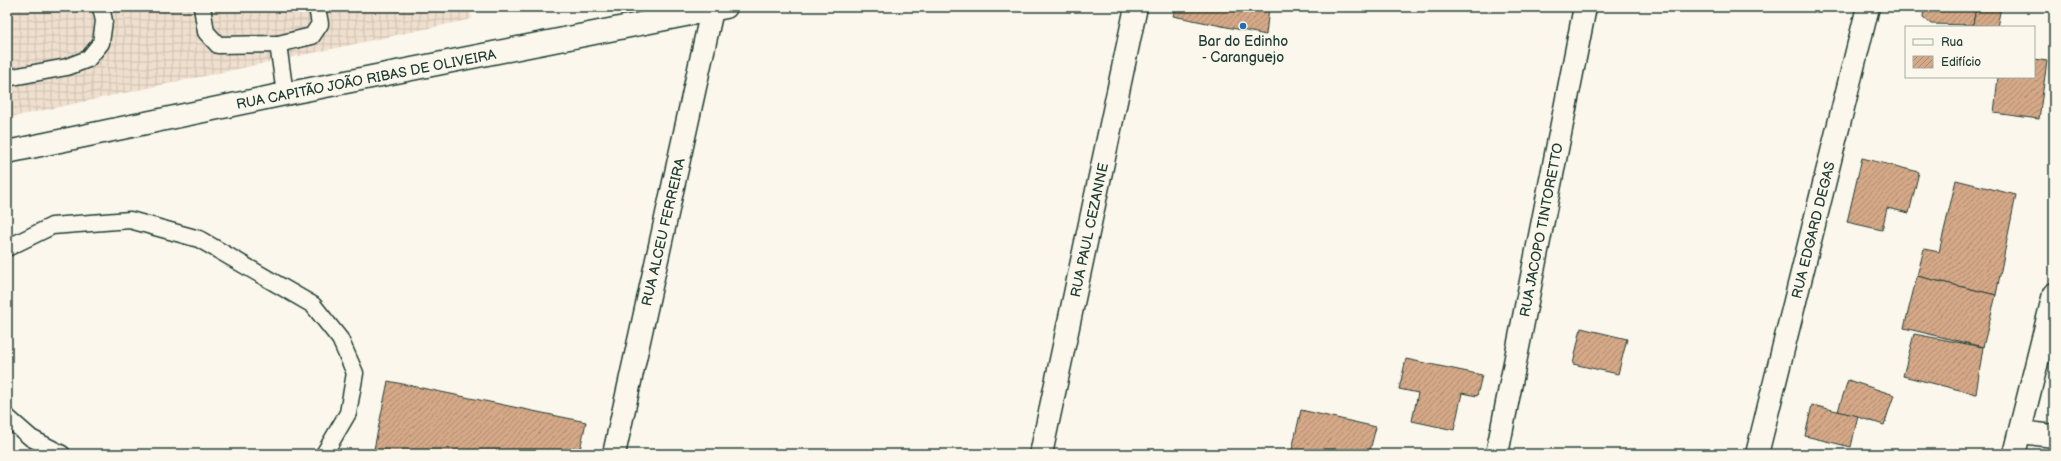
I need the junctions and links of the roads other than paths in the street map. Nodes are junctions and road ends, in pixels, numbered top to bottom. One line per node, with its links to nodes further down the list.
1 (102, 7): 9 (lane)
2 (202, 7): 8 (lane)
3 (317, 7): 8 (lane)
4 (1136, 7): 20 (street, RUA PAUL CEZANNE)
5 (1585, 7): 21 (street, RUA JACOPO TINTORETTO)
6 (1868, 7): 22 (street, RUA EDGARD DEGAS)
7 (719, 8): 10 (street, RUA CAPITÃO JOÃO RIBAS DE OLIVEIRA); 19 (street, RUA ALCEU FERREIRA)
8 (278, 44): 10 (lane)
9 (7, 78)
10 (285, 94): 11 (street, RUA CAPITÃO JOÃO RIBAS DE OLIVEIRA)
11 (7, 152)
12 (7, 248): 18 (lane)
13 (2054, 294): 15 (street)
14 (7, 417): 17 (lane)
15 (2020, 432): 16 (street); 23 (street)
16 (2054, 436)
17 (62, 454)
18 (324, 454)
19 (614, 454)
20 (1042, 454)
21 (1497, 454)
22 (1757, 454)
23 (2014, 454)

